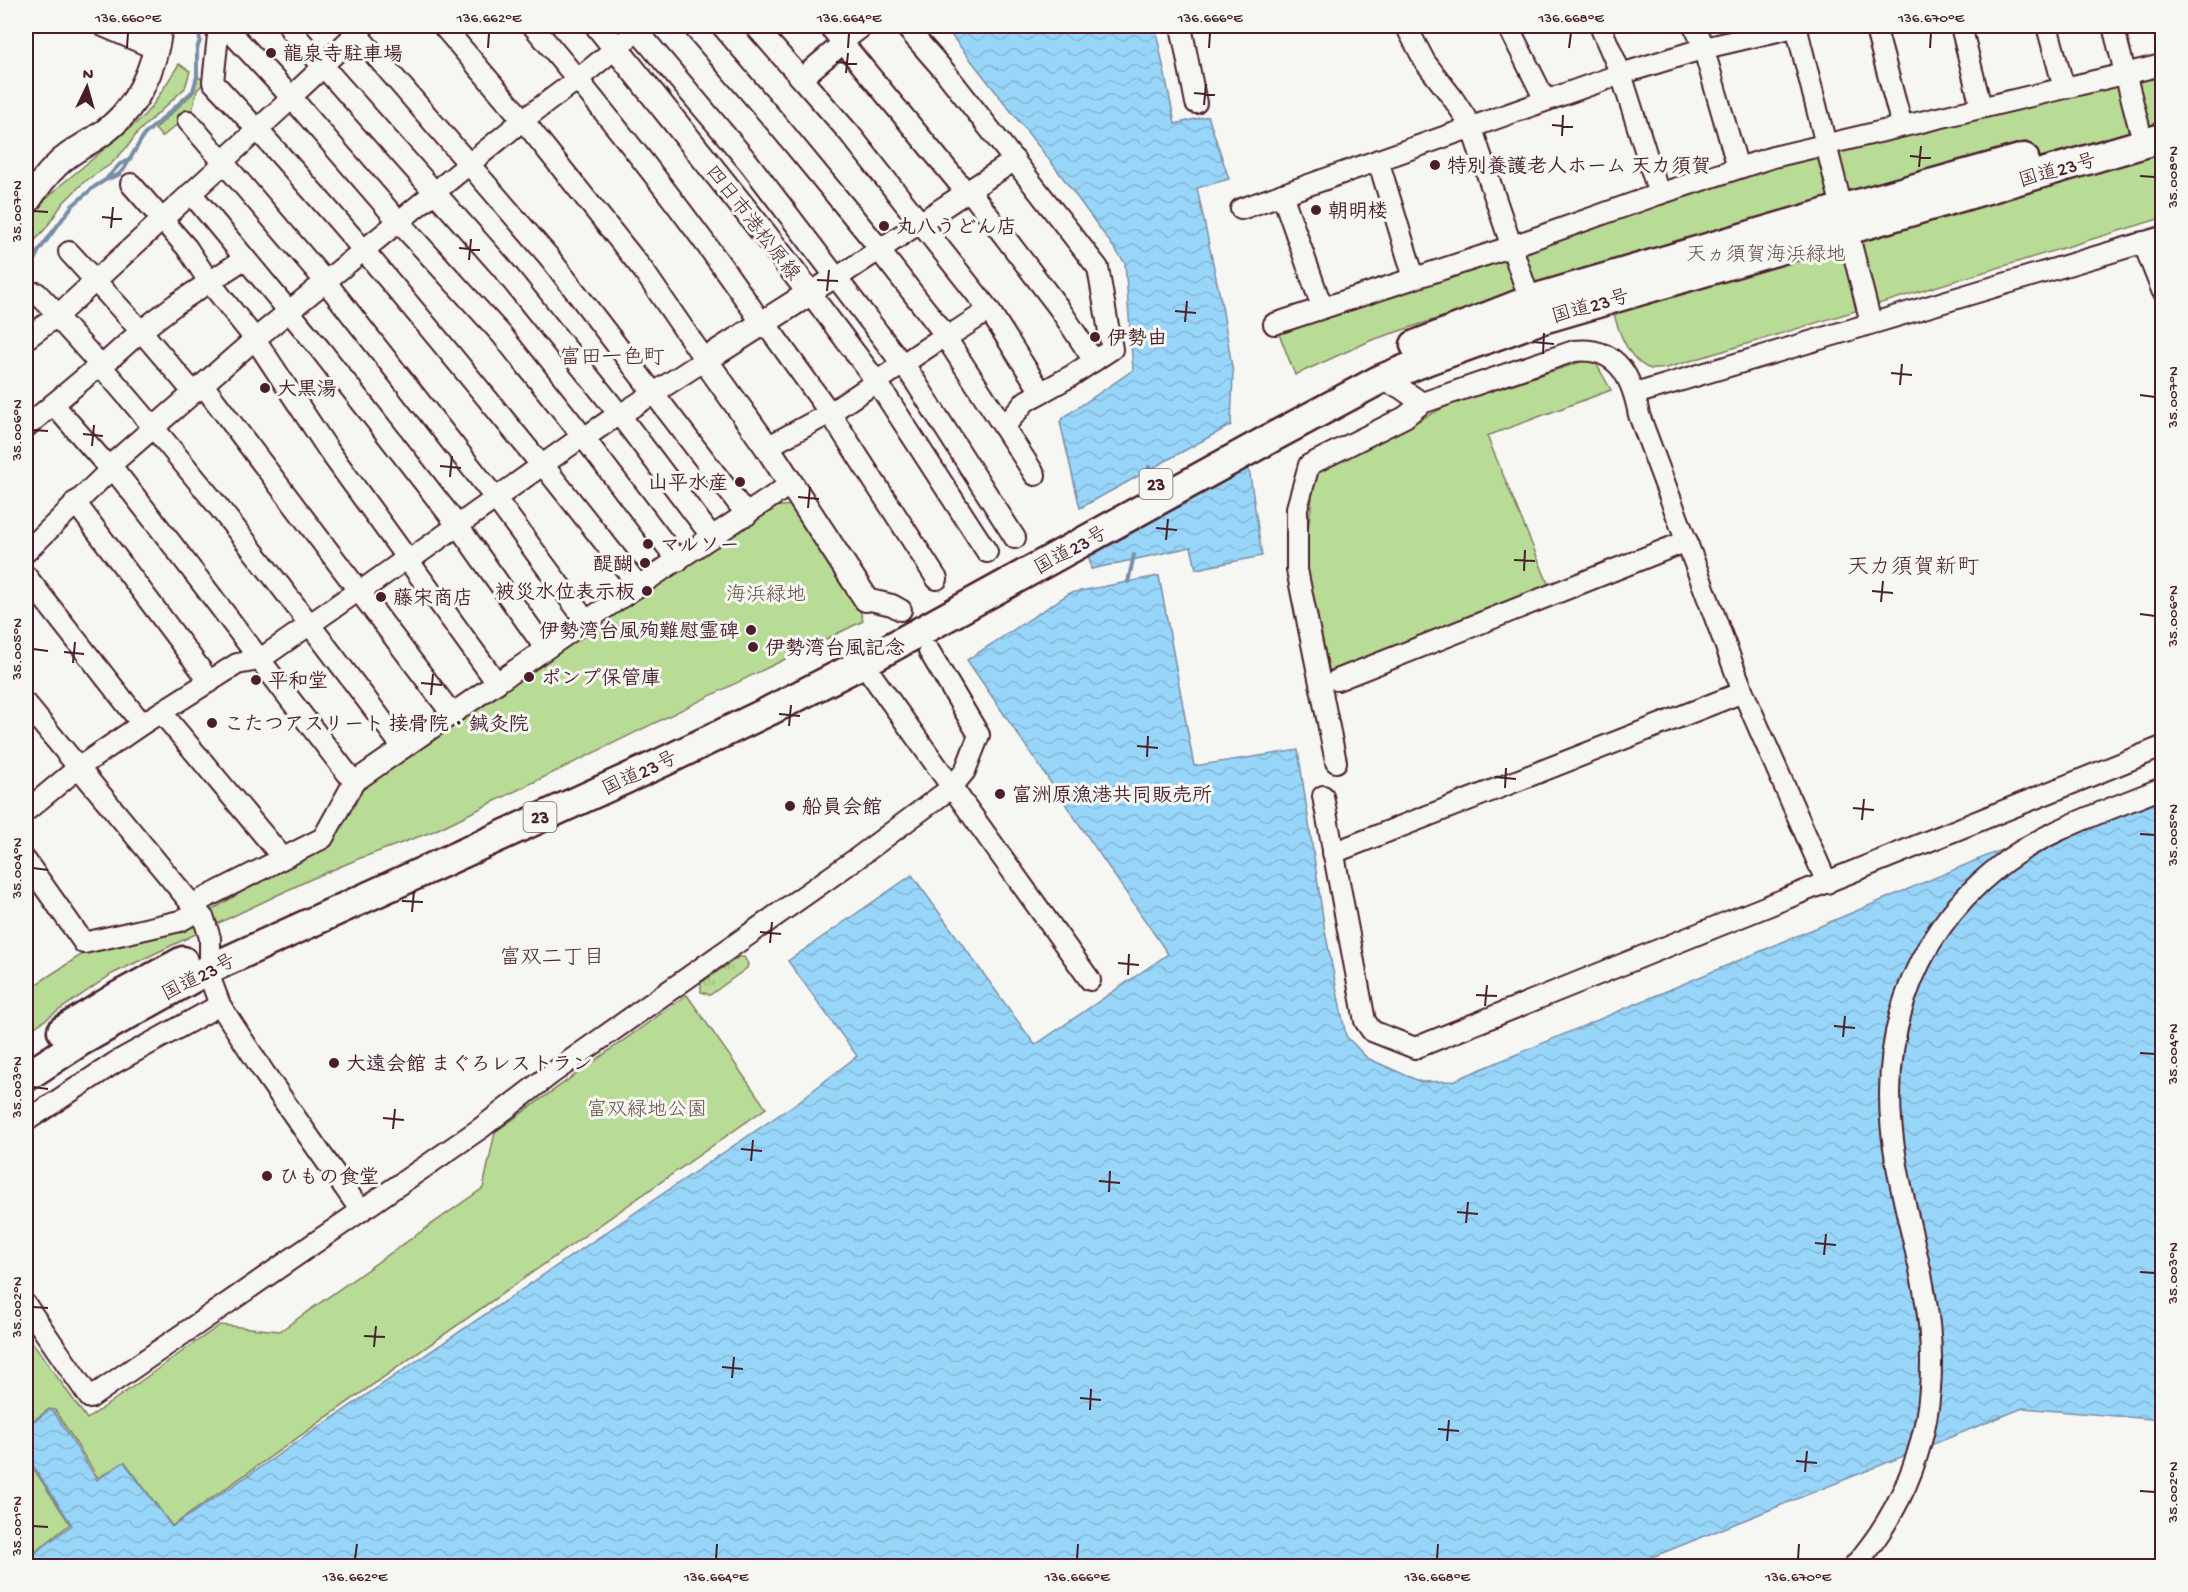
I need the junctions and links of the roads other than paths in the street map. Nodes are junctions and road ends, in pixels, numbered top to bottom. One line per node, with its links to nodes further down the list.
1 (103, 26): 29 (street)
2 (160, 26): 29 (main road)
3 (219, 26): 46 (street)
4 (225, 26): 37 (street)
5 (443, 26): 41 (street)
6 (533, 26): 35 (street)
7 (598, 26): 27 (main road, 四日市港松原線)
8 (693, 26): 69 (street)
9 (755, 26): 34 (street)
10 (828, 26): 26 (street)
11 (863, 26): 26 (street)
12 (905, 26): 48 (street)
13 (1181, 26): 39 (street)
14 (1406, 26): 43 (street)
15 (1508, 26): 38 (street)
16 (1600, 26): 32 (street)
17 (1694, 26): 28 (street)
18 (1795, 26): 28 (street); 47 (street)
19 (1875, 26): 44 (street)
20 (1961, 26): 40 (street)
21 (2047, 26): 36 (street)
22 (2114, 26): 33 (street)
23 (357, 28): 31 (street); 51 (street)
24 (640, 28): 27 (street); 72 (street)
25 (290, 29): 31 (street)
26 (843, 43): 34 (street); 54 (street)
27 (616, 47): 35 (street); 79 (main road, 四日市港松原線)
28 (1705, 48): 32 (street); 52 (street)
29 (156, 50): 59 (main road)
30 (2163, 64): 33 (street)
31 (324, 66): 37 (street); 55 (street)
32 (1621, 74): 38 (street); 58 (street)
33 (2125, 74): 36 (street); 45 (street)
34 (802, 78): 64 (street)
35 (578, 79): 41 (street); 86 (street)
36 (2064, 87): 40 (street)
37 (292, 98): 46 (street); 63 (street)
38 (1545, 100): 43 (street)
39 (1196, 103)
40 (1981, 107): 44 (street)
41 (523, 120): 51 (street); 92 (street)
42 (188, 121): 50 (street)
43 (1471, 126): 49 (street); 67 (street)
44 (1902, 126): 47 (street)
45 (2155, 128): 62 (highway, 国道23号 / 23)
46 (258, 130): 50 (street); 68 (street)
47 (1827, 144): 52 (street); 62 (street)
48 (1015, 160): 54 (street); 93 (street)
49 (1378, 160): 57 (street); 73 (street)
50 (224, 162): 56 (street); 75 (street)
51 (470, 163): 55 (street); 99 (street)
52 (1738, 168): 58 (street)
53 (130, 184): 61 (street)
54 (968, 191): 64 (street); 93 (street)
55 (434, 192): 63 (street); 105 (street)
56 (191, 193): 61 (street); 71 (street)
57 (1282, 194): 60 (street); 80 (street)
58 (1659, 194): 67 (street)
59 (26, 204)
60 (1241, 210)
61 (162, 219): 74 (street); 76 (street)
62 (1846, 219): 83 (highway, 国道23号 / 23); 85 (street)
63 (398, 221): 68 (street); 110 (street)
64 (921, 223): 69 (street); 82 (street)
65 (2163, 237): 66 (street)
66 (2143, 242): 77 (street); 85 (street)
67 (1510, 247): 73 (street); 83 (street)
68 (363, 250): 75 (street); 112 (street)
69 (879, 250): 72 (street); 89 (street)
70 (69, 252): 74 (street)
71 (244, 259): 76 (street); 81 (street)
72 (838, 277): 79 (street); 94 (street)
73 (1414, 278): 80 (street)
74 (95, 280): 84 (street); 88 (street)
75 (325, 281): 81 (street); 116 (street)
76 (211, 283): 88 (street); 91 (street)
77 (2163, 290)
78 (37, 293): 84 (street)
79 (810, 293): 86 (main road, 四日市港松原線); 97 (street)
80 (1325, 307): 87 (street)
81 (289, 310): 91 (street); 119 (street)
82 (989, 310): 89 (street); 100 (street)
83 (1533, 311): 96 (highway, 国道23号 / 23); 109 (highway, 国道23号 / 23)
84 (57, 316): 90 (street); 95 (street)
85 (1871, 323): 101 (street)
86 (764, 324): 92 (main road, 四日市港松原線); 104 (street)
87 (1274, 324)
88 (141, 331): 95 (street); 98 (street)
89 (946, 336): 94 (street); 106 (street)
90 (26, 339)
91 (255, 339): 98 (street); 126 (street)
92 (705, 360): 99 (street); 111 (main road)
93 (1094, 361): 100 (street)
94 (904, 364): 97 (street); 121 (street)
95 (101, 365): 103 (street); 108 (street)
96 (1379, 380): 102 (street); 109 (highway, 国道23号 / 23)
97 (877, 382): 104 (street); 125 (street)
98 (199, 389): 108 (street); 131 (street)
99 (654, 392): 105 (street); 118 (street)
100 (1041, 392): 106 (street)
101 (1635, 394): 102 (street); 122 (street)
102 (1422, 403): 150 (street)
103 (53, 404): 107 (street); 113 (street)
104 (830, 413): 111 (street); 129 (street)
105 (619, 414): 110 (street); 120 (street)
106 (1004, 426): 114 (street)
107 (26, 427)
108 (154, 427): 113 (street); 135 (street)
109 (1267, 431): 123 (highway, 国道23号 / 23)
110 (584, 437): 112 (street); 127 (street)
111 (767, 447): 115 (main road)
112 (542, 466): 116 (street); 130 (street)
113 (110, 467): 117 (street); 138 (street)
114 (1035, 475)
115 (791, 484): 118 (street); 132 (main road)
116 (496, 499): 119 (street); 134 (street)
117 (75, 502): 124 (street); 141 (street)
118 (747, 515): 120 (street)
119 (458, 526): 126 (street); 136 (street)
120 (712, 537): 127 (street)
121 (1015, 538)
122 (1687, 541): 140 (street); 143 (street)
123 (1052, 550): 139 (highway, 国道23号 / 23); 162 (highway, 国道23号 / 23)
124 (26, 552)
125 (987, 552)
126 (407, 560): 131 (street); 142 (street)
127 (678, 561): 130 (street)
128 (26, 576): 147 (street)
129 (937, 579)
130 (639, 586): 134 (street)
131 (360, 591): 135 (street); 146 (street)
132 (866, 599): 133 (street)
133 (901, 610)
134 (586, 621): 136 (street)
135 (310, 625): 138 (street); 149 (street)
136 (545, 648): 142 (street)
137 (929, 651): 153 (street)
138 (259, 660): 141 (street); 152 (street)
139 (863, 663): 153 (street); 162 (highway, 国道23号 / 23)
140 (1337, 681)
141 (210, 682): 145 (street)
142 (497, 683): 146 (street)
143 (1743, 692): 157 (street); 160 (street)
144 (26, 704): 151 (street)
145 (162, 713): 147 (street); 158 (street)
146 (452, 714): 149 (street)
147 (142, 724): 151 (street)
148 (2163, 747): 160 (street)
149 (403, 748): 152 (street)
150 (1336, 762)
151 (78, 768): 156 (street); 161 (street)
152 (354, 782): 158 (street)
153 (951, 788): 163 (street); 168 (street)
154 (2163, 788): 170 (street)
155 (1323, 796): 157 (street)
156 (26, 811)
157 (1333, 853): 160 (street)
158 (282, 857): 161 (street)
159 (26, 861): 161 (street)
160 (1827, 883)
161 (195, 908): 162 (street)
162 (210, 958): 164 (street); 165 (highway, 国道23号 / 23); 166 (highway, 国道23号 / 23)
163 (1090, 980)
164 (220, 1005): 167 (street); 168 (street)
165 (26, 1056)
166 (26, 1077)
167 (26, 1121)
168 (361, 1211): 169 (street)
169 (26, 1305)
170 (1854, 1566)

